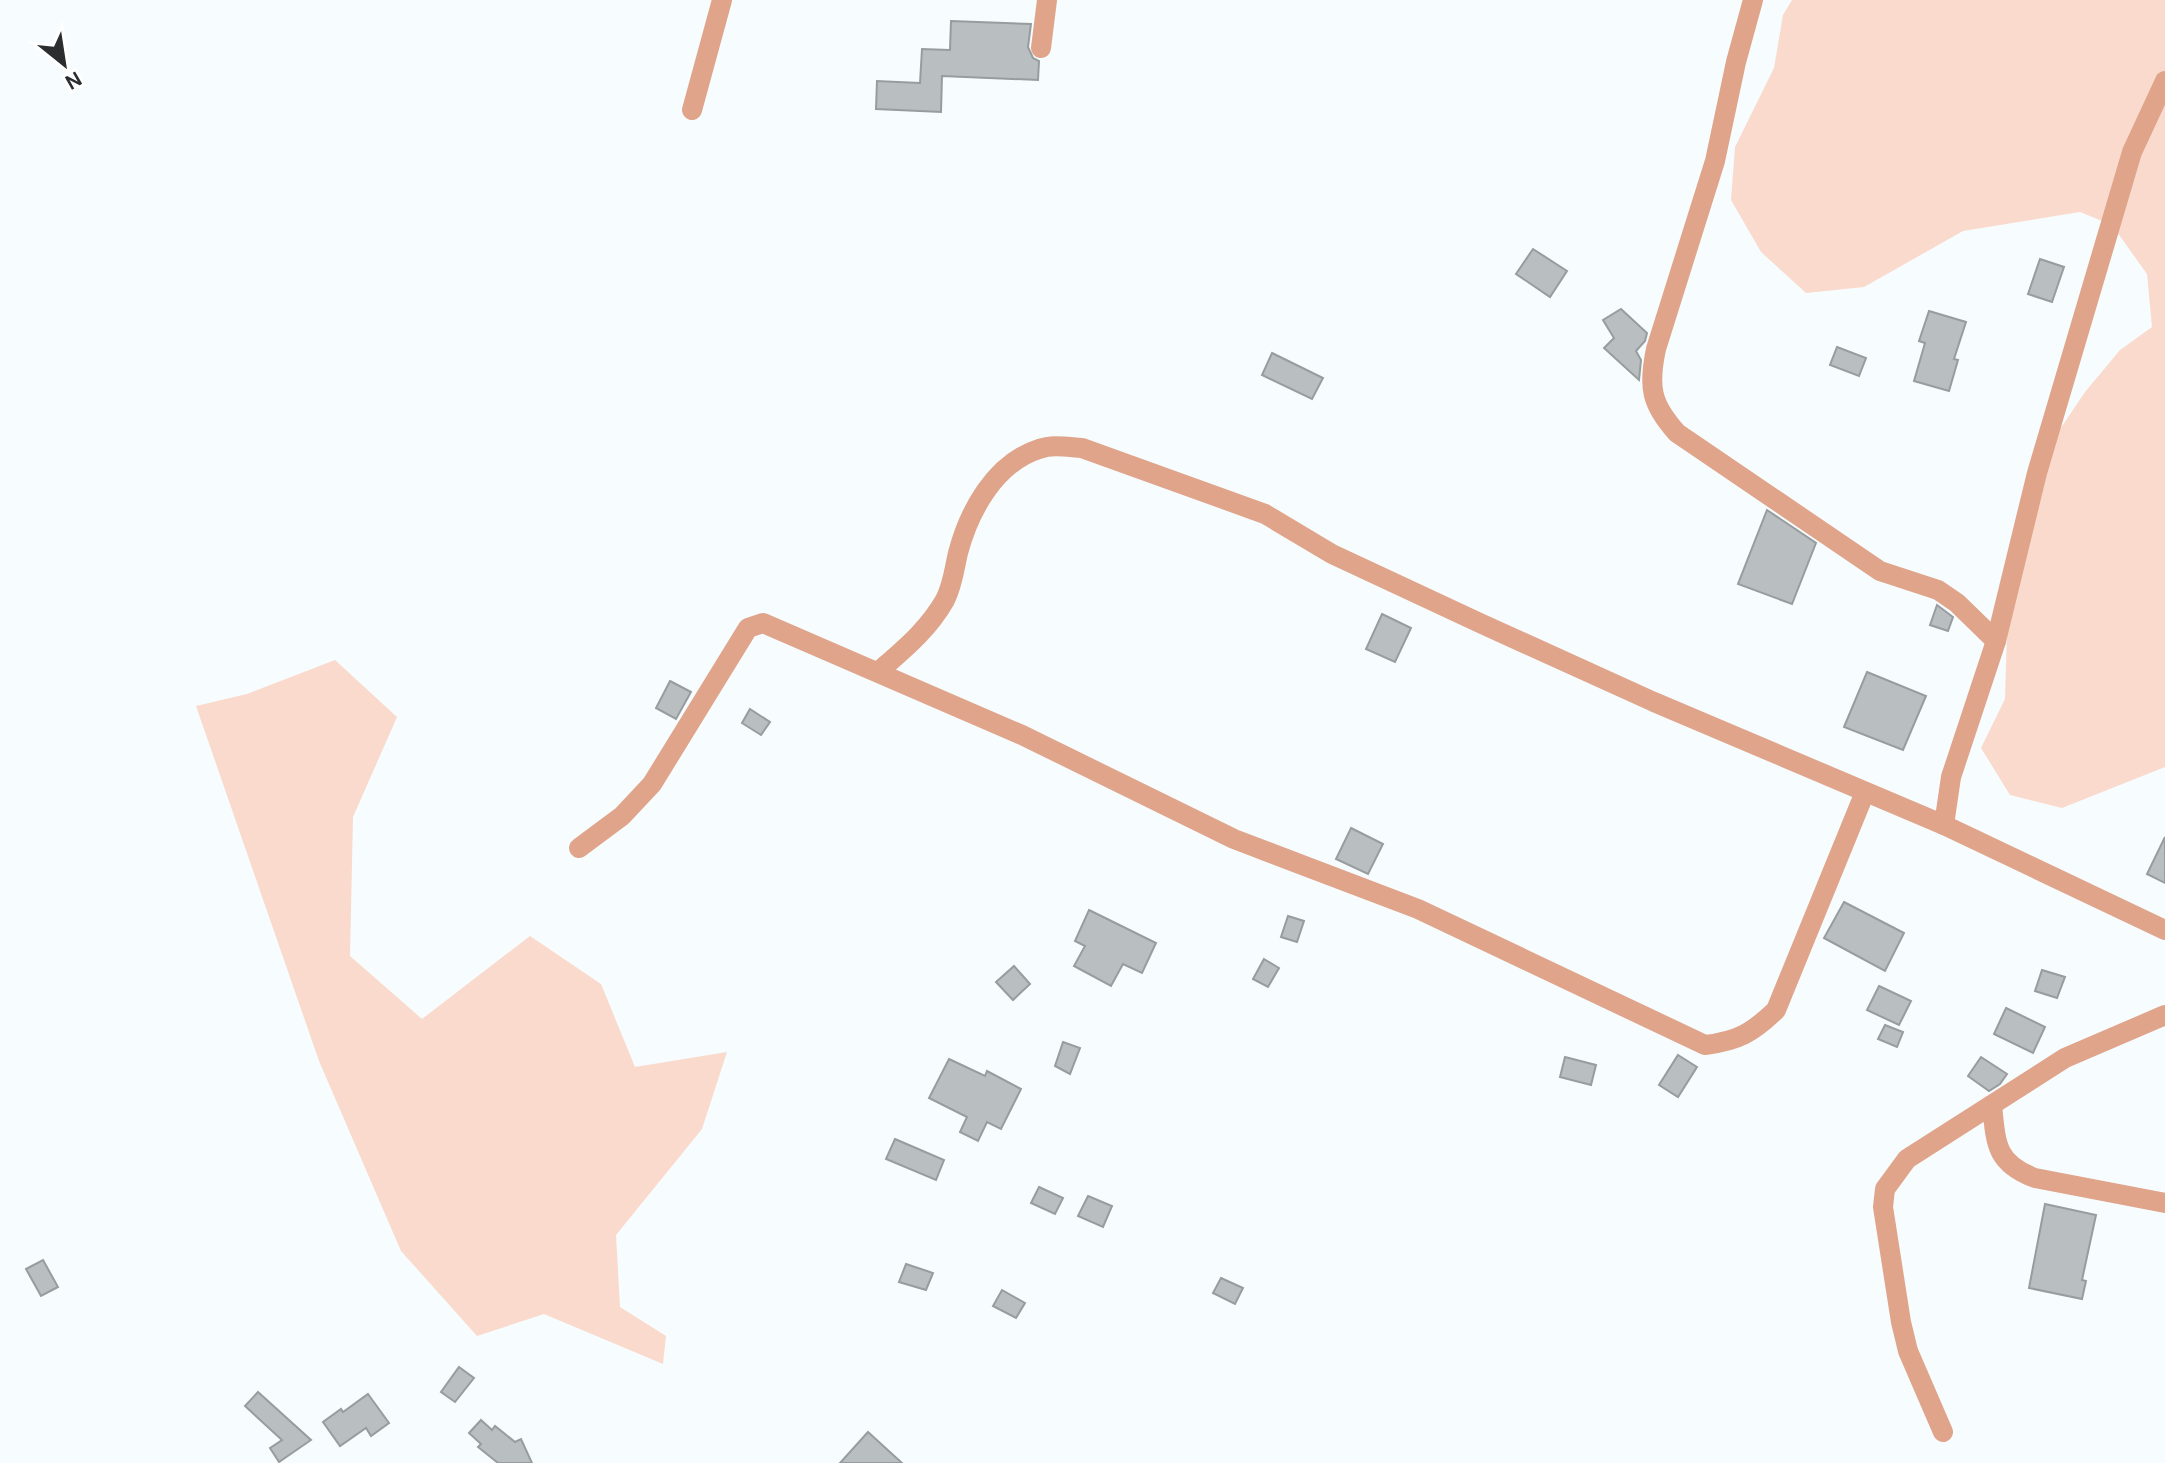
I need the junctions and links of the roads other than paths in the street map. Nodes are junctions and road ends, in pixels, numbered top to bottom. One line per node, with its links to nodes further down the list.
1 (722, 0): 6 (street)
2 (1047, 0): 4 (street)
3 (1753, 0): 7 (street)
4 (1041, 48)
5 (2165, 81): 7 (street)
6 (692, 110)
7 (1996, 641): 10 (street)
8 (878, 672): 9 (street); 9 (street); 11 (street)
9 (1865, 792): 10 (street)
10 (1944, 825): 12 (street)
11 (579, 848)
12 (2165, 930)
13 (2165, 1015): 14 (street)
14 (1992, 1105): 15 (street); 16 (street)
15 (2165, 1203)
16 (1943, 1432)

